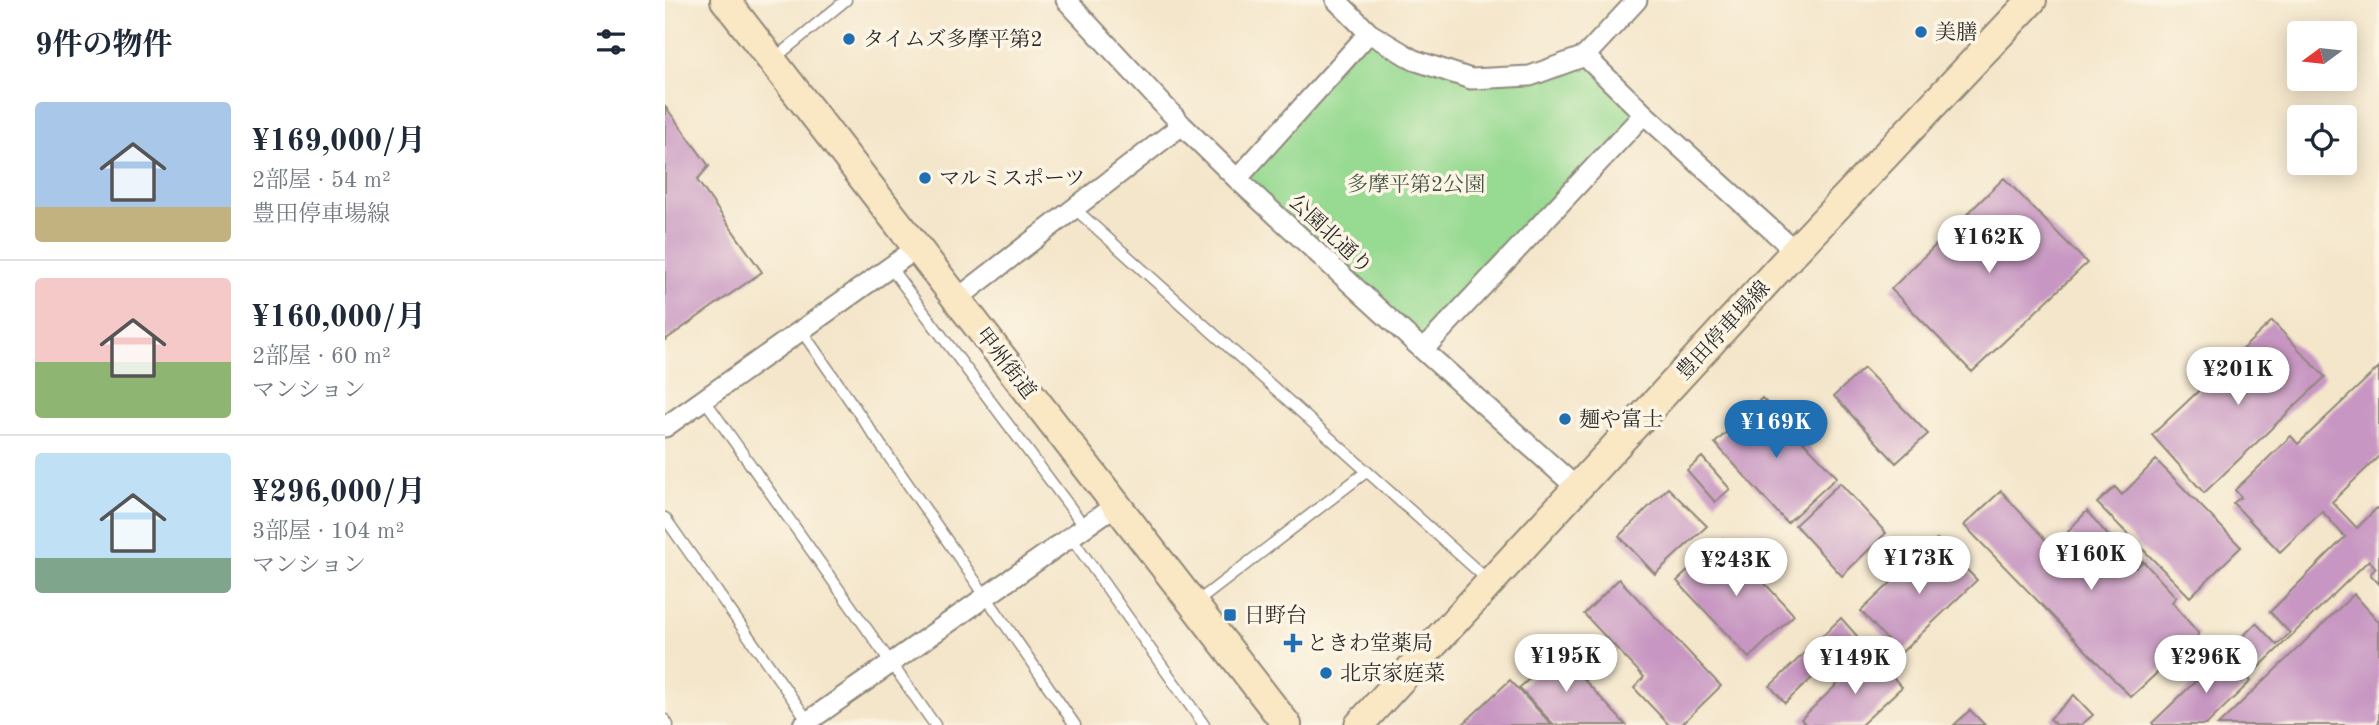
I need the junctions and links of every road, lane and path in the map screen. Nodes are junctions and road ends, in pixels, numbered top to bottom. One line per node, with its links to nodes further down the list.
1 (725, 0): 9 (main road, 甲州街道)
2 (846, 0): 9 (lane)
3 (1066, 0): 11 (street, 公園北通り)
4 (1336, 0): 7 (street)
5 (1637, 0): 8 (street)
6 (2032, 0): 15 (main road, 豊田停車場線)
7 (1369, 33): 8 (street); 12 (street)
8 (1584, 56): 10 (street)
9 (772, 61): 14 (main road, 甲州街道)
10 (1644, 114): 15 (street); 19 (street)
11 (1181, 125): 12 (street, 公園北通り); 13 (street)
12 (1237, 178): 19 (street, 公園北通り)
13 (1074, 208): 17 (street); 22 (lane)
14 (917, 248): 16 (street); 17 (main road, 甲州街道)
15 (1795, 251): 23 (main road, 豊田停車場線)
16 (890, 267): 18 (street); 26 (lane)
17 (957, 299): 24 (main road, 甲州街道)
18 (801, 330): 20 (street); 28 (lane)
19 (1423, 350): 23 (street, 公園北通り)
20 (704, 399): 21 (street); 30 (lane)
21 (665, 427)
22 (1366, 472): 27 (lane); 29 (lane)
23 (1577, 488): 27 (main road, 豊田停車場線)
24 (1116, 505): 26 (street); 29 (main road, 甲州街道)
25 (665, 518): 32 (lane)
26 (1078, 532): 28 (street); 36 (lane)
27 (1490, 582): 38 (main road, 豊田停車場線)
28 (985, 597): 30 (street); 35 (lane)
29 (1193, 605): 37 (main road, 甲州街道)
30 (891, 663): 32 (street); 34 (lane)
31 (665, 720): 33 (lane)
32 (807, 724)
33 (668, 725)
34 (935, 725)
35 (1075, 725)
36 (1203, 725)
37 (1287, 725)
38 (1359, 725)

